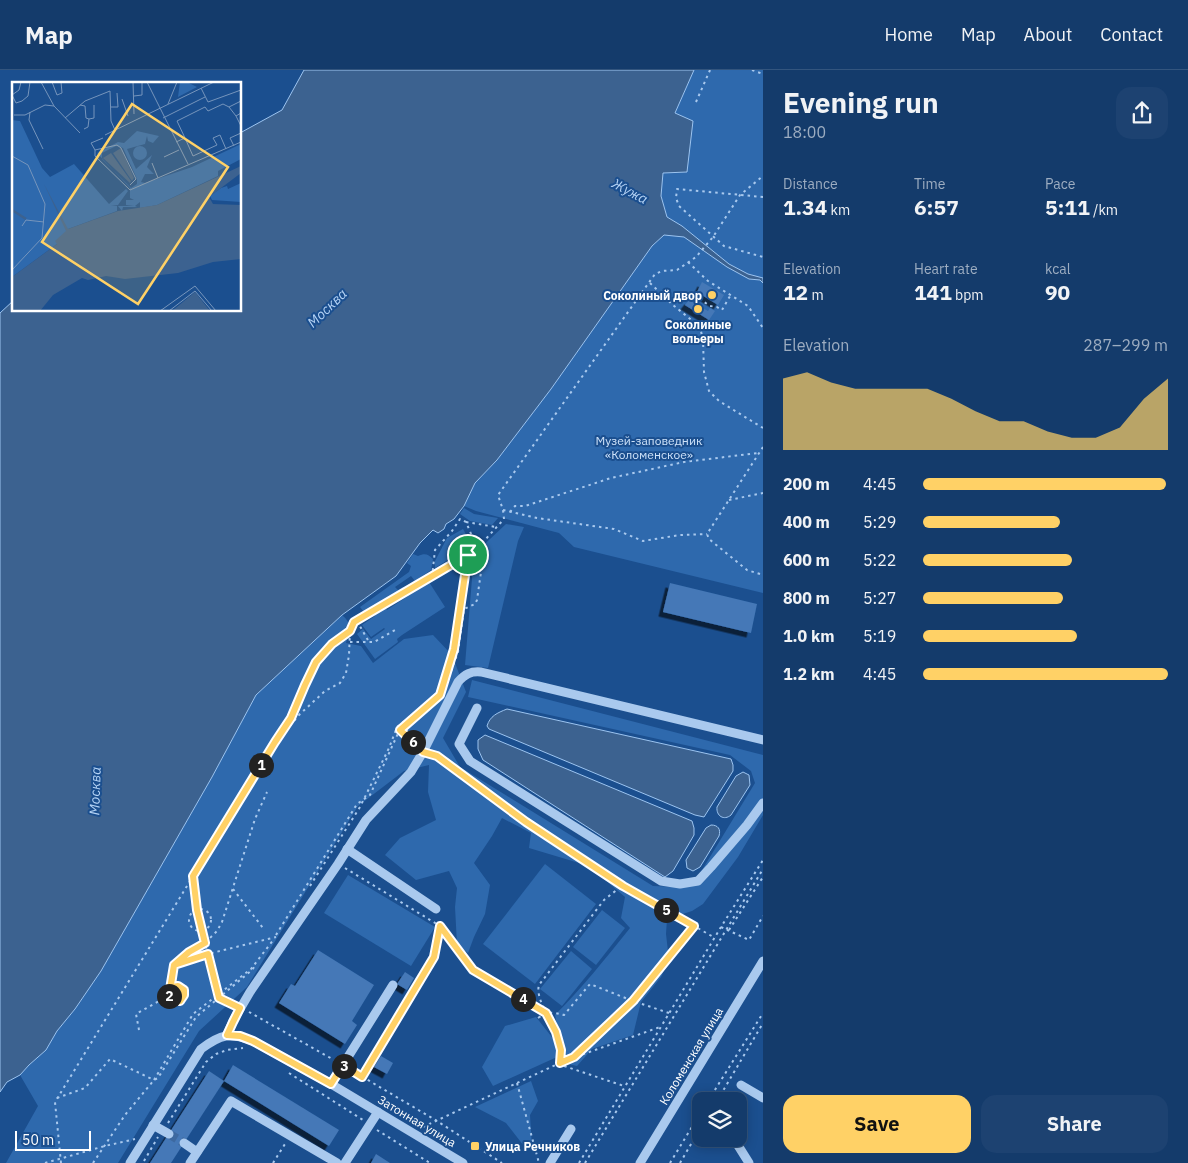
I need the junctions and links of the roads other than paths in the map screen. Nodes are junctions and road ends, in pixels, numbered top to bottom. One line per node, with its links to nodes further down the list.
1 (477, 708): 3 (street)
2 (763, 740): 4 (street)
3 (763, 803)
4 (347, 849): 5 (street); 8 (street)
5 (436, 909)
6 (763, 961): 25 (street, Коломенская улица)
7 (392, 986): 9 (street)
8 (227, 1035): 9 (street, Затонная улица); 13 (street)
9 (331, 1084): 12 (street, Затонная улица)
10 (742, 1085): 11 (street)
11 (763, 1098)
12 (378, 1112): 22 (street); 23 (street, Затонная улица)
13 (153, 1125): 15 (street); 19 (street)
14 (571, 1129): 24 (street)
15 (166, 1132)
16 (184, 1143): 18 (street)
17 (739, 1147): 26 (street)
18 (197, 1152): 20 (street); 21 (street)
19 (130, 1163)
20 (190, 1163)
21 (337, 1163)
22 (345, 1163)
23 (463, 1163)
24 (550, 1163)
25 (640, 1163)
26 (749, 1163)

